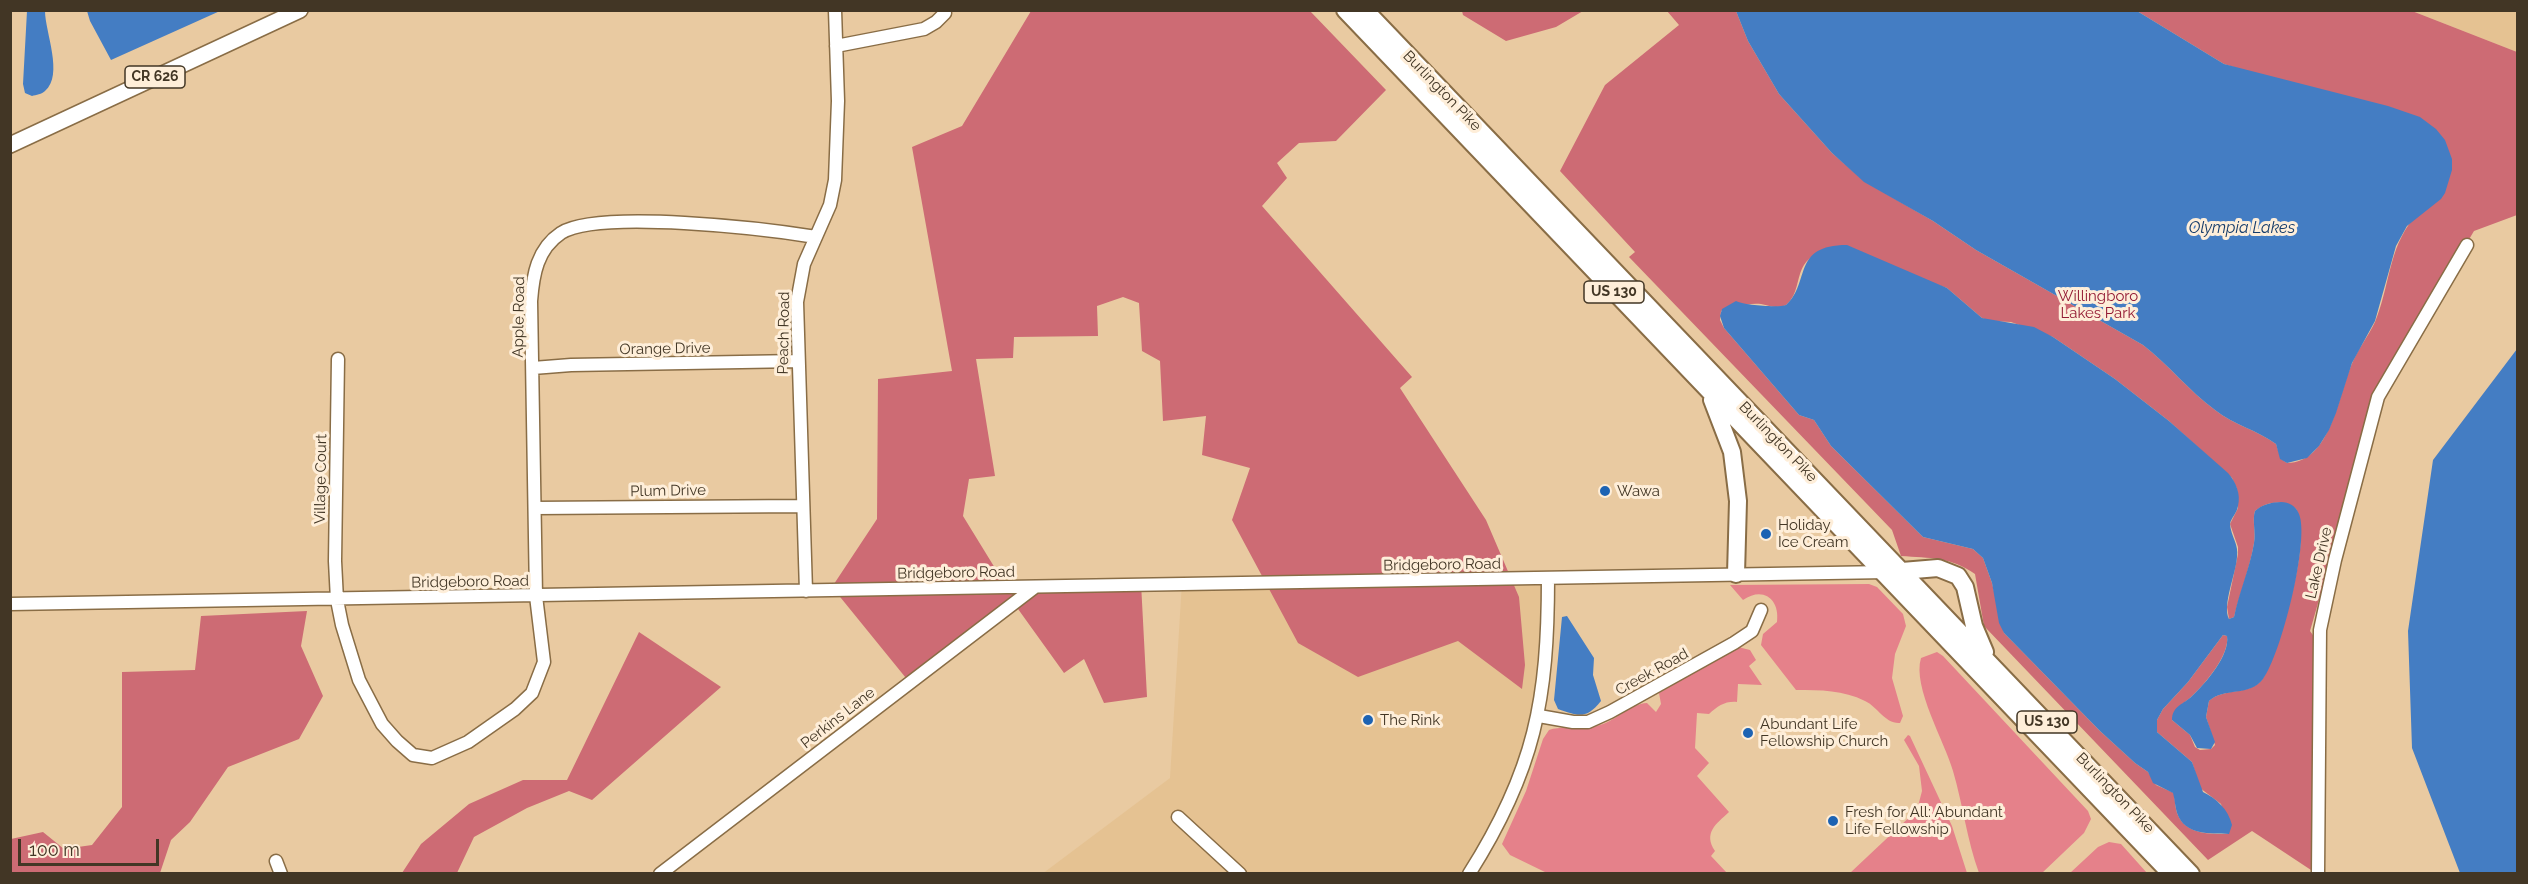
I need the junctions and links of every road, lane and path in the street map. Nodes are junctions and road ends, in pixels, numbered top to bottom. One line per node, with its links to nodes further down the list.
1 (300, 10): 7 (main road, CR 626)
2 (836, 10): 6 (street, Peach Road)
3 (1345, 10): 13 (highway, Burlington Pike / US 130)
4 (1365, 10): 16 (highway, Burlington Pike / US 130)
5 (945, 13): 6 (street)
6 (836, 46): 8 (street, Peach Road)
7 (10, 145)
8 (816, 237): 11 (street, Peach Road); 12 (street, Apple Road)
9 (2467, 245): 36 (street, Lake Drive)
10 (338, 359): 23 (street, Village Court)
11 (798, 361): 12 (street, Orange Drive); 14 (street, Peach Road)
12 (533, 368): 15 (street, Apple Road)
13 (1708, 390): 17 (highway, Burlington Pike / US 130); 18 (highway)
14 (802, 506): 15 (street, Plum Drive); 21 (street, Peach Road)
15 (535, 508): 22 (street, Apple Road)
16 (1902, 571): 17 (street, Bridgeboro Road); 26 (highway, Burlington Pike / US 130); 26 (highway)
17 (1884, 572): 18 (street, Bridgeboro Road); 34 (highway, Burlington Pike / US 130)
18 (1736, 574): 19 (street, Bridgeboro Road)
19 (1548, 578): 20 (street, Bridgeboro Road); 27 (street)
20 (1035, 587): 21 (street, Bridgeboro Road); 31 (street, Perkins Lane)
21 (806, 591): 22 (street, Bridgeboro Road)
22 (536, 596): 23 (street, Bridgeboro Road); 23 (street, Village Court)
23 (337, 600): 24 (street, Bridgeboro Road)
24 (10, 604)
25 (1761, 610): 27 (street, Creek Road)
26 (1990, 664): 35 (highway, Burlington Pike / US 130)
27 (1539, 716): 33 (street)
28 (1178, 817): 32 (street)
29 (276, 861): 30 (street)
30 (281, 873)
31 (660, 873)
32 (1240, 873)
33 (1469, 873)
34 (2171, 873)
35 (2191, 873)
36 (2318, 873)

